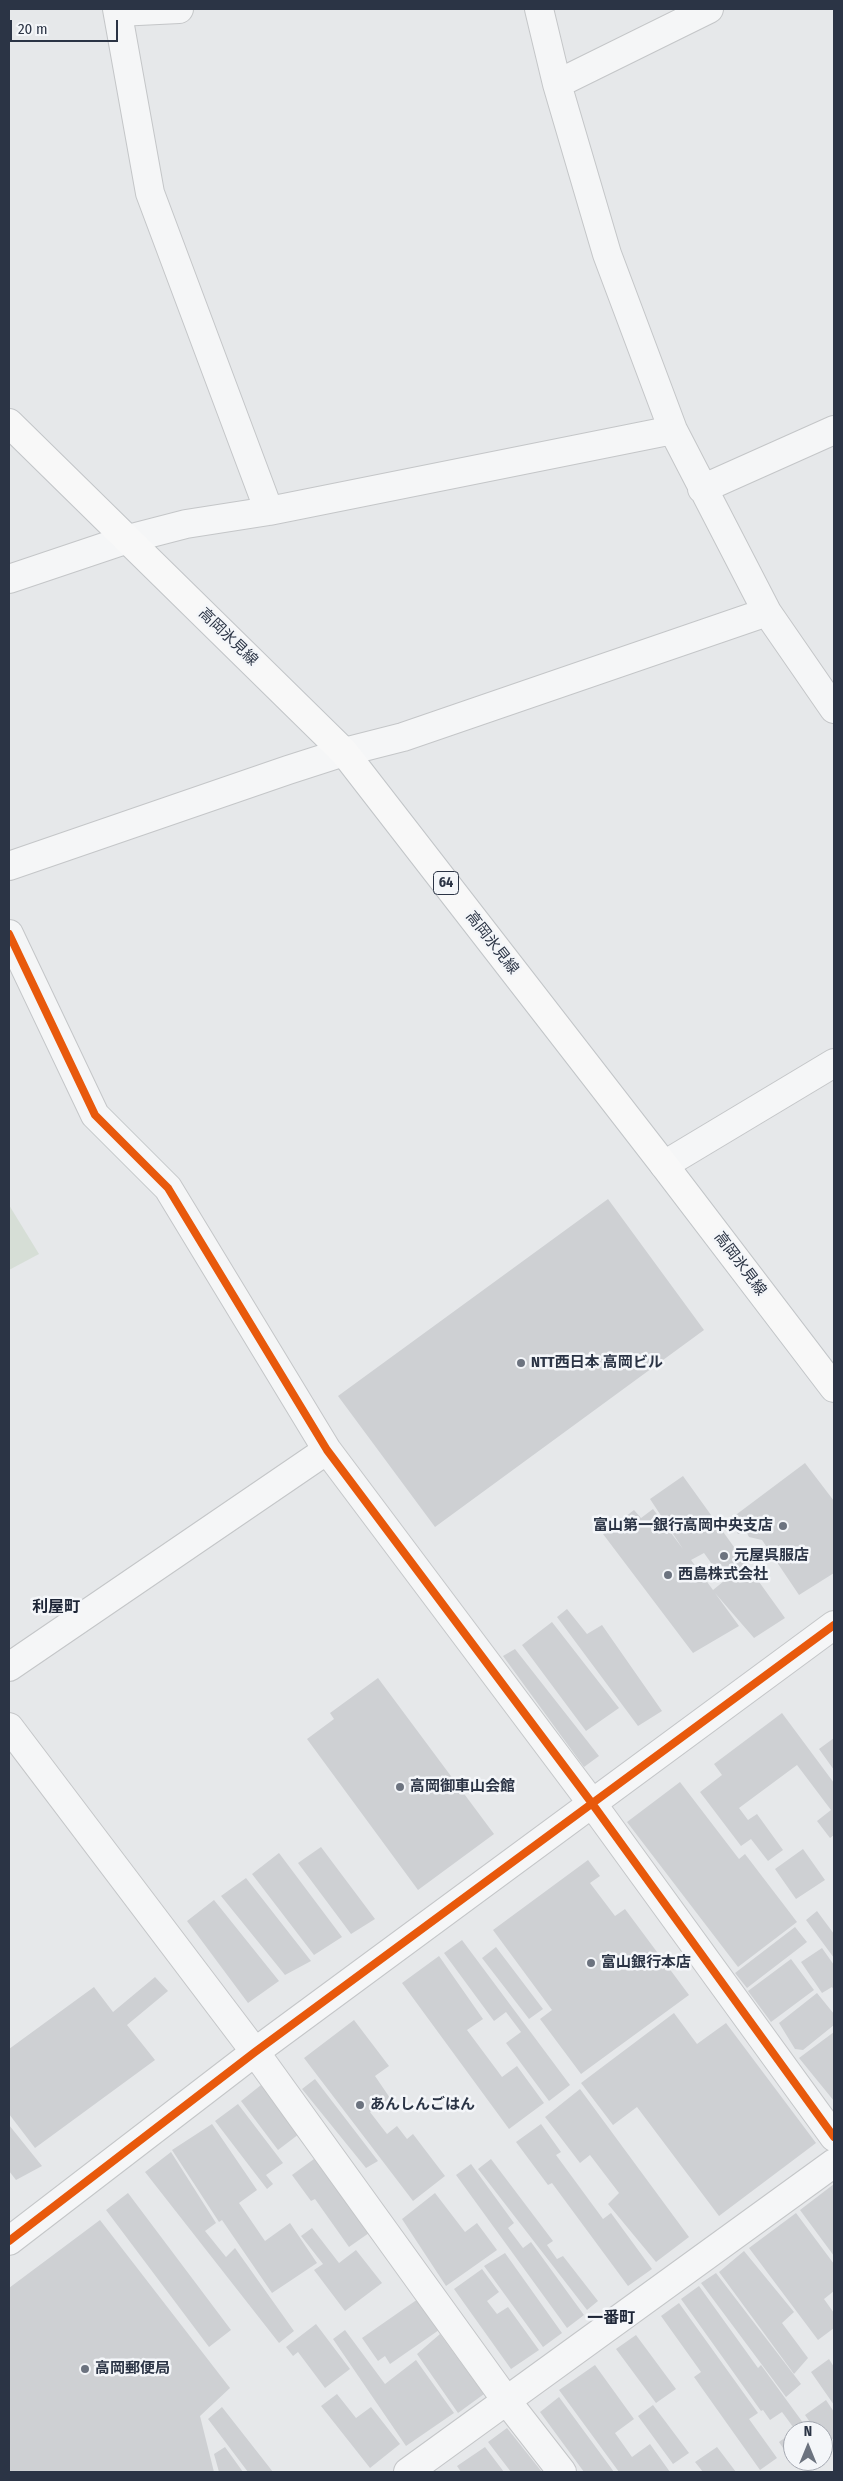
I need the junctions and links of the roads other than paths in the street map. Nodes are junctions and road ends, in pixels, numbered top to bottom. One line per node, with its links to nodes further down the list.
1 (179, 9): 4 (street)
2 (540, 9): 5 (street)
3 (709, 9): 5 (street)
4 (117, 11): 10 (street)
5 (557, 84): 7 (street)
6 (9, 423): 11 (main road, 高岡氷見線 / 64)
7 (674, 430): 9 (street); 10 (street)
8 (834, 430): 9 (street)
9 (702, 489): 13 (street)
10 (268, 511): 11 (street)
11 (128, 539): 12 (street); 15 (main road, 高岡氷見線 / 64)
12 (9, 579)
13 (767, 612): 14 (street); 15 (street)
14 (834, 708)
15 (344, 752): 16 (street); 19 (main road, 高岡氷見線 / 64)
16 (9, 866)
17 (9, 934): 21 (street)
18 (834, 1063): 19 (street)
19 (664, 1165): 20 (main road, 高岡氷見線 / 64)
20 (834, 1388)
21 (327, 1450): 23 (street); 25 (street)
22 (834, 1625): 25 (street)
23 (9, 1667)
24 (9, 1727): 26 (street)
25 (591, 1802): 26 (street); 27 (street)
26 (255, 2052): 29 (street); 30 (street)
27 (834, 2137)
28 (834, 2163): 30 (street)
29 (9, 2241)
30 (506, 2400): 31 (street); 32 (street)
31 (408, 2472)
32 (562, 2472)

